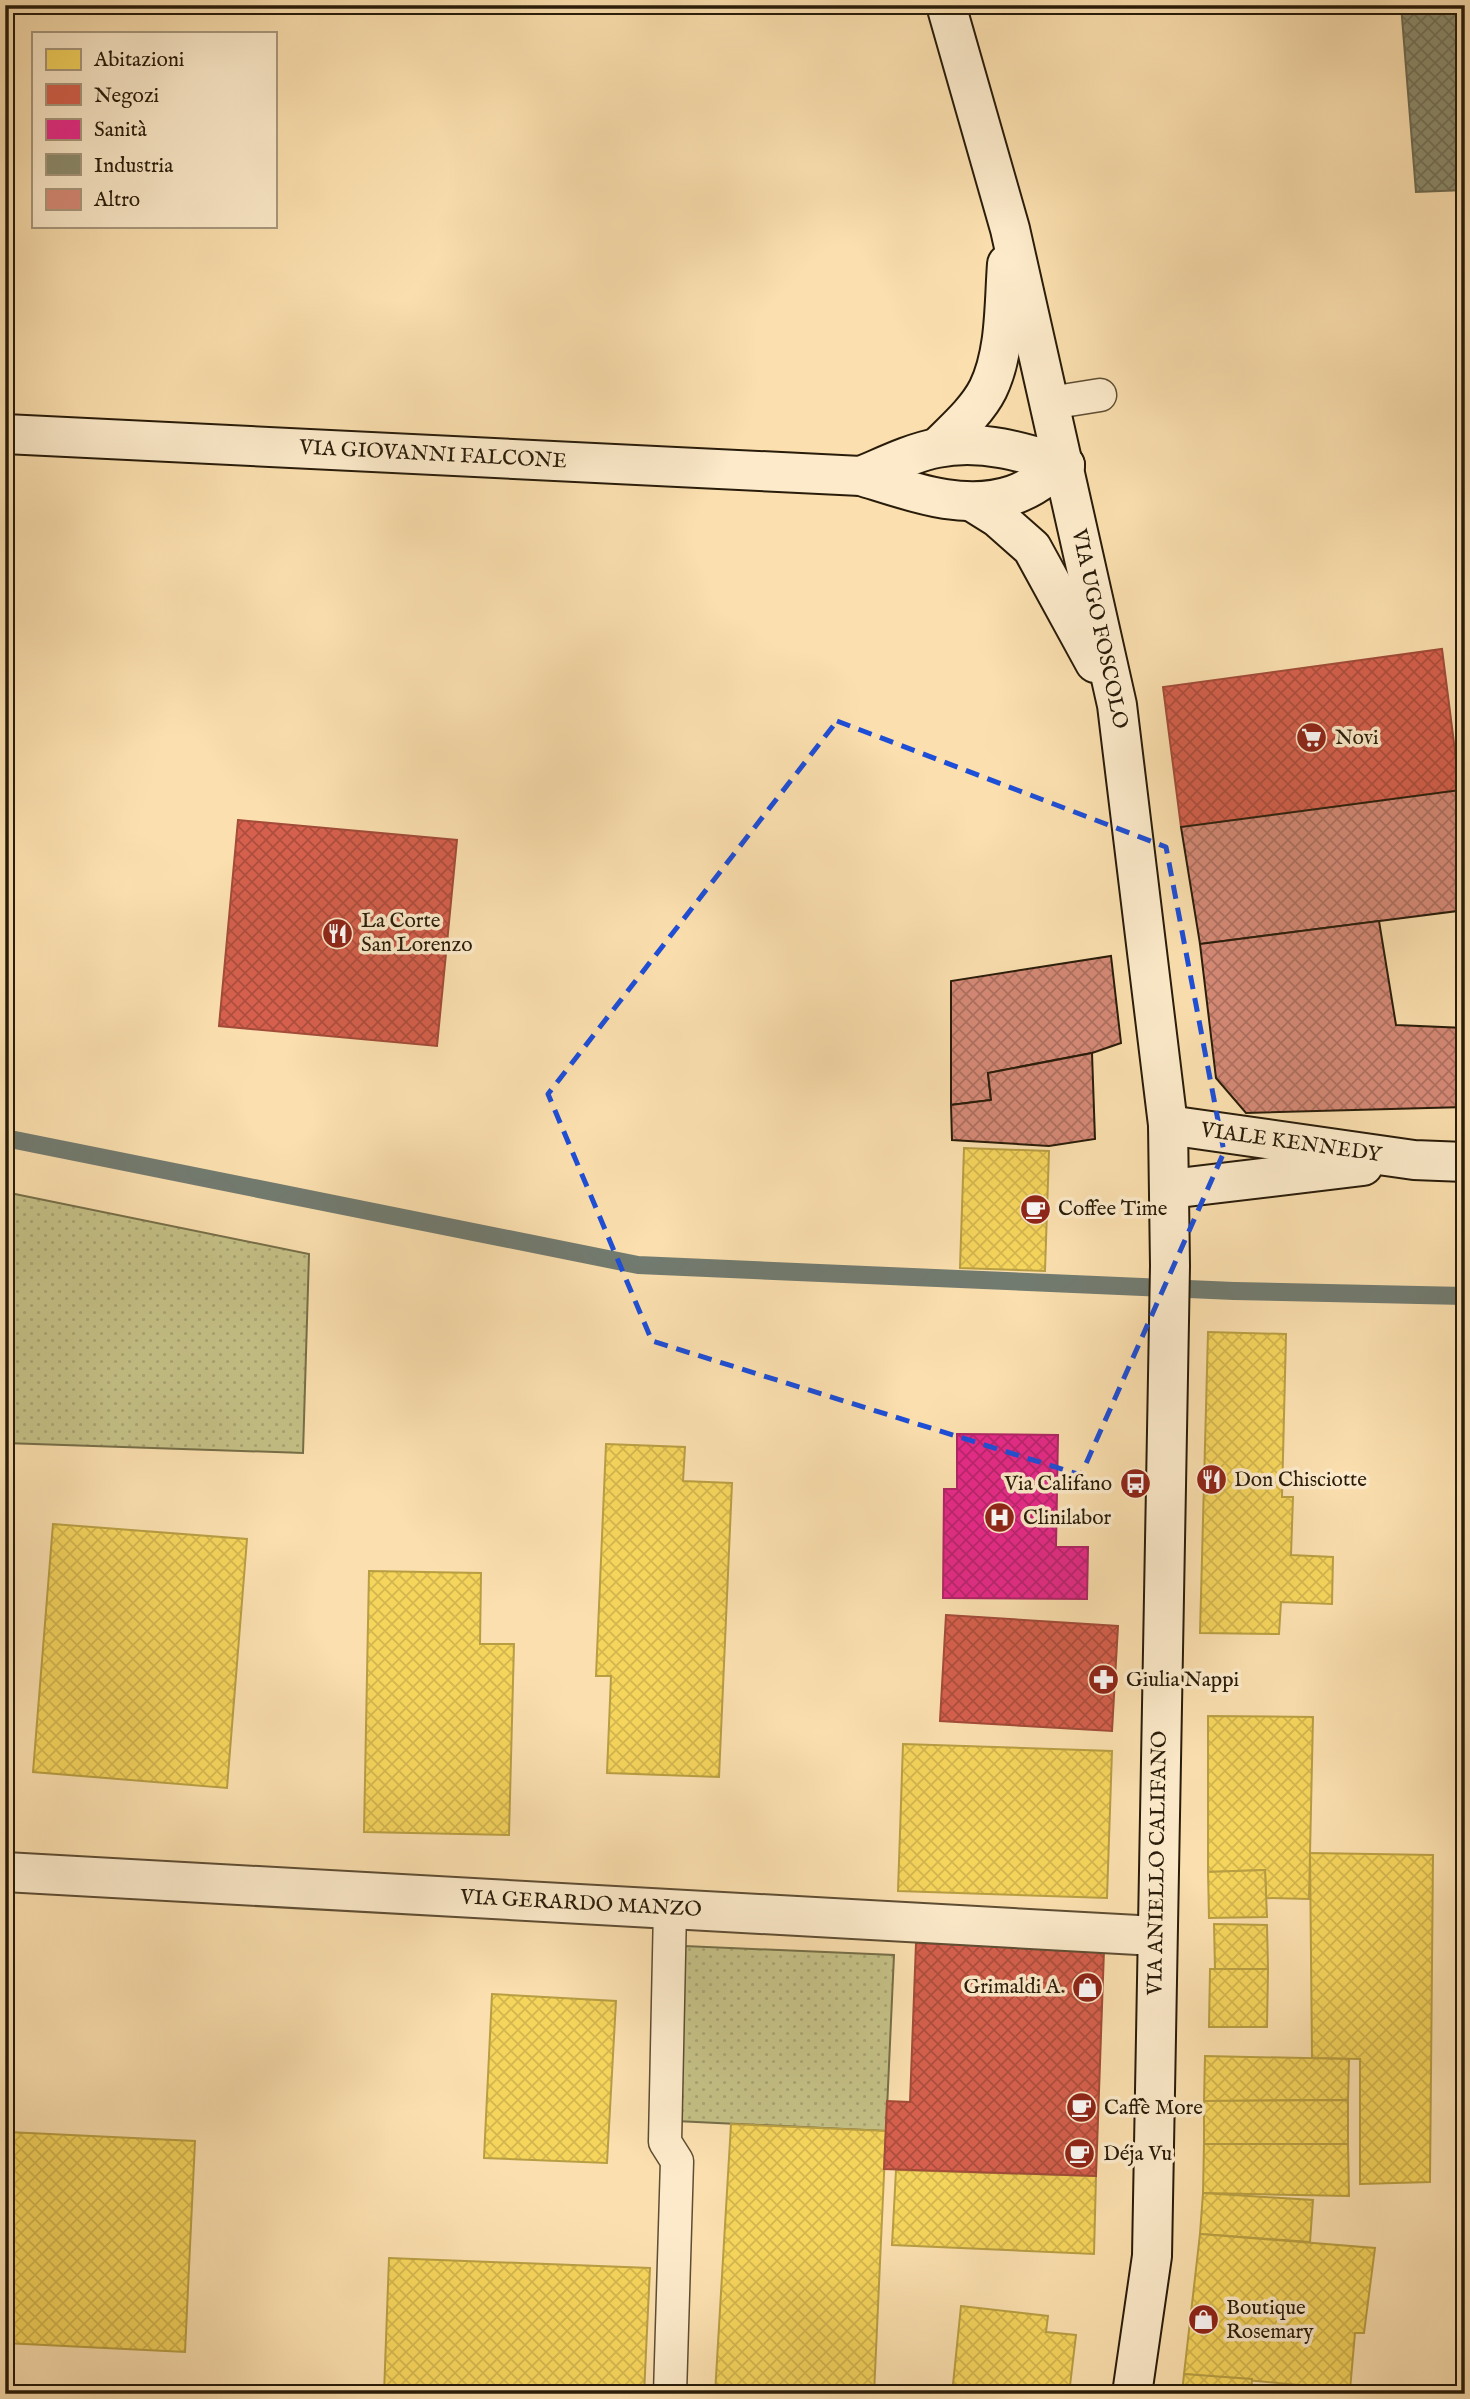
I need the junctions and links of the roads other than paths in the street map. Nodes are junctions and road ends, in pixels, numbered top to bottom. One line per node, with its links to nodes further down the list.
1 (946, 5): 2 (street, VIA UGO FOSCOLO)
2 (1010, 229): 4 (street, VIA UGO FOSCOLO); 6 (street, VIA GIOVANNI FALCONE)
3 (1100, 395): 4 (lane)
4 (1050, 403): 7 (street, VIA UGO FOSCOLO)
5 (5, 434): 8 (street, VIA GIOVANNI FALCONE)
6 (938, 447): 7 (street, VIA GIOVANNI FALCONE); 8 (street, VIA GIOVANNI FALCONE)
7 (1065, 465): 9 (street, VIA GIOVANNI FALCONE); 10 (street, VIA UGO FOSCOLO)
8 (861, 476): 9 (street, VIA GIOVANNI FALCONE)
9 (974, 503): 10 (street, VIA GIOVANNI FALCONE)
10 (1117, 705): 11 (street, VIA UGO FOSCOLO)
11 (1168, 1125): 12 (street, VIALE KENNEDY); 14 (street, VIA UGO FOSCOLO)
12 (1414, 1160): 13 (street, VIALE KENNEDY); 14 (street, VIALE KENNEDY)
13 (1465, 1162)
14 (1170, 1189): 15 (street, VIA UGO FOSCOLO)
15 (1170, 1266): 18 (street, VIA ANIELLO CALIFANO)
16 (5, 1872): 17 (street, VIA GERARDO MANZO)
17 (670, 1909): 18 (street, VIA GERARDO MANZO); 19 (lane)
18 (1156, 1936): 20 (street, VIA ANIELLO CALIFANO)
19 (670, 2394)
20 (1132, 2394)

